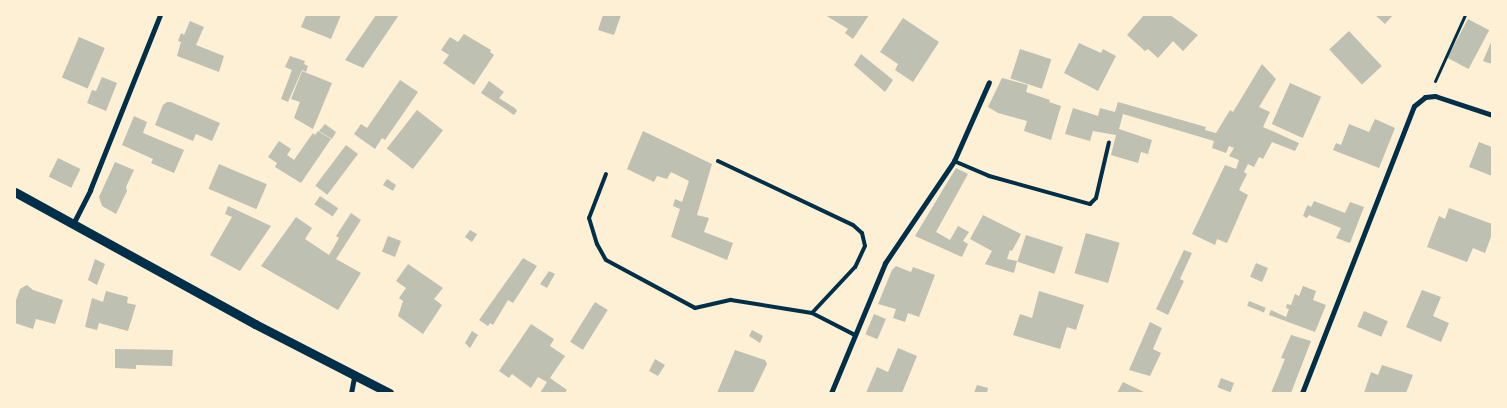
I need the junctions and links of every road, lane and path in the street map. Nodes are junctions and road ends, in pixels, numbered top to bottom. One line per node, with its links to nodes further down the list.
1 (160, 15): 11 (street)
2 (1465, 15): 4 (path)
3 (989, 82): 7 (street)
4 (1431, 96): 5 (street); 18 (street)
5 (1492, 115)
6 (1109, 142): 7 (lane)
7 (954, 160): 13 (street)
8 (718, 161): 12 (lane)
9 (606, 174): 12 (lane)
10 (15, 192): 11 (street)
11 (73, 224): 14 (street)
12 (812, 313): 13 (lane)
13 (855, 334): 17 (street)
14 (354, 377): 15 (street); 16 (street)
15 (351, 393)
16 (389, 393)
17 (831, 393)
18 (1302, 393)

